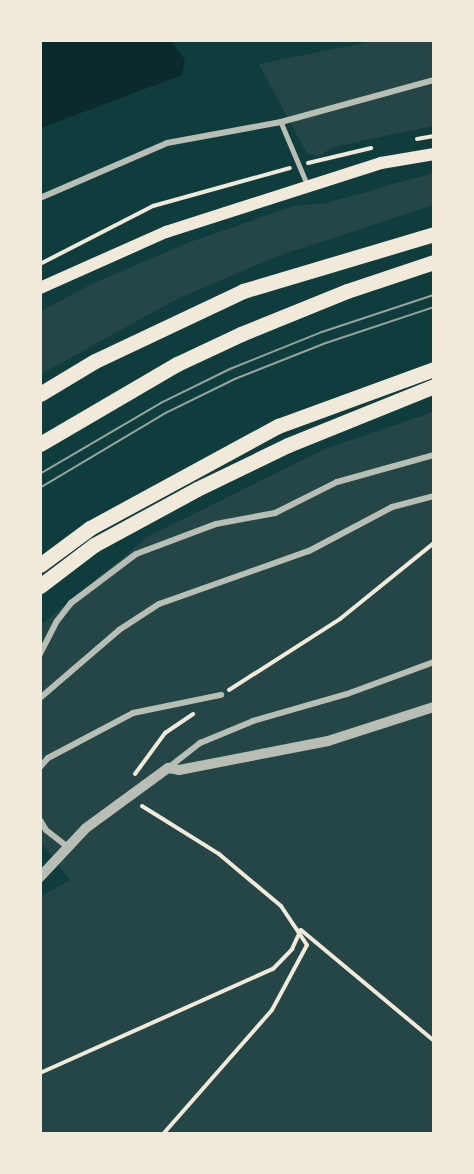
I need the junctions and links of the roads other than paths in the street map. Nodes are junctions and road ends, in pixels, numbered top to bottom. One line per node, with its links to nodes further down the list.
1 (434, 80): 2 (street)
2 (281, 122): 4 (lane); 5 (street)
3 (434, 154): 4 (main road)
4 (308, 187): 8 (main road)
5 (40, 198)
6 (434, 234): 11 (main road)
7 (434, 262): 12 (main road)
8 (40, 288)
9 (434, 369): 15 (main road)
10 (434, 386): 16 (main road)
11 (40, 394)
12 (40, 444)
13 (434, 455): 17 (street)
14 (434, 496): 20 (street)
15 (40, 566)
16 (40, 586)
17 (40, 654)
18 (434, 662): 23 (street)
19 (221, 695): 22 (street)
20 (40, 698)
21 (434, 707): 23 (street)
22 (40, 767)
23 (168, 768): 25 (street)
24 (40, 820): 25 (street)
25 (69, 848): 26 (street)
26 (40, 878)

